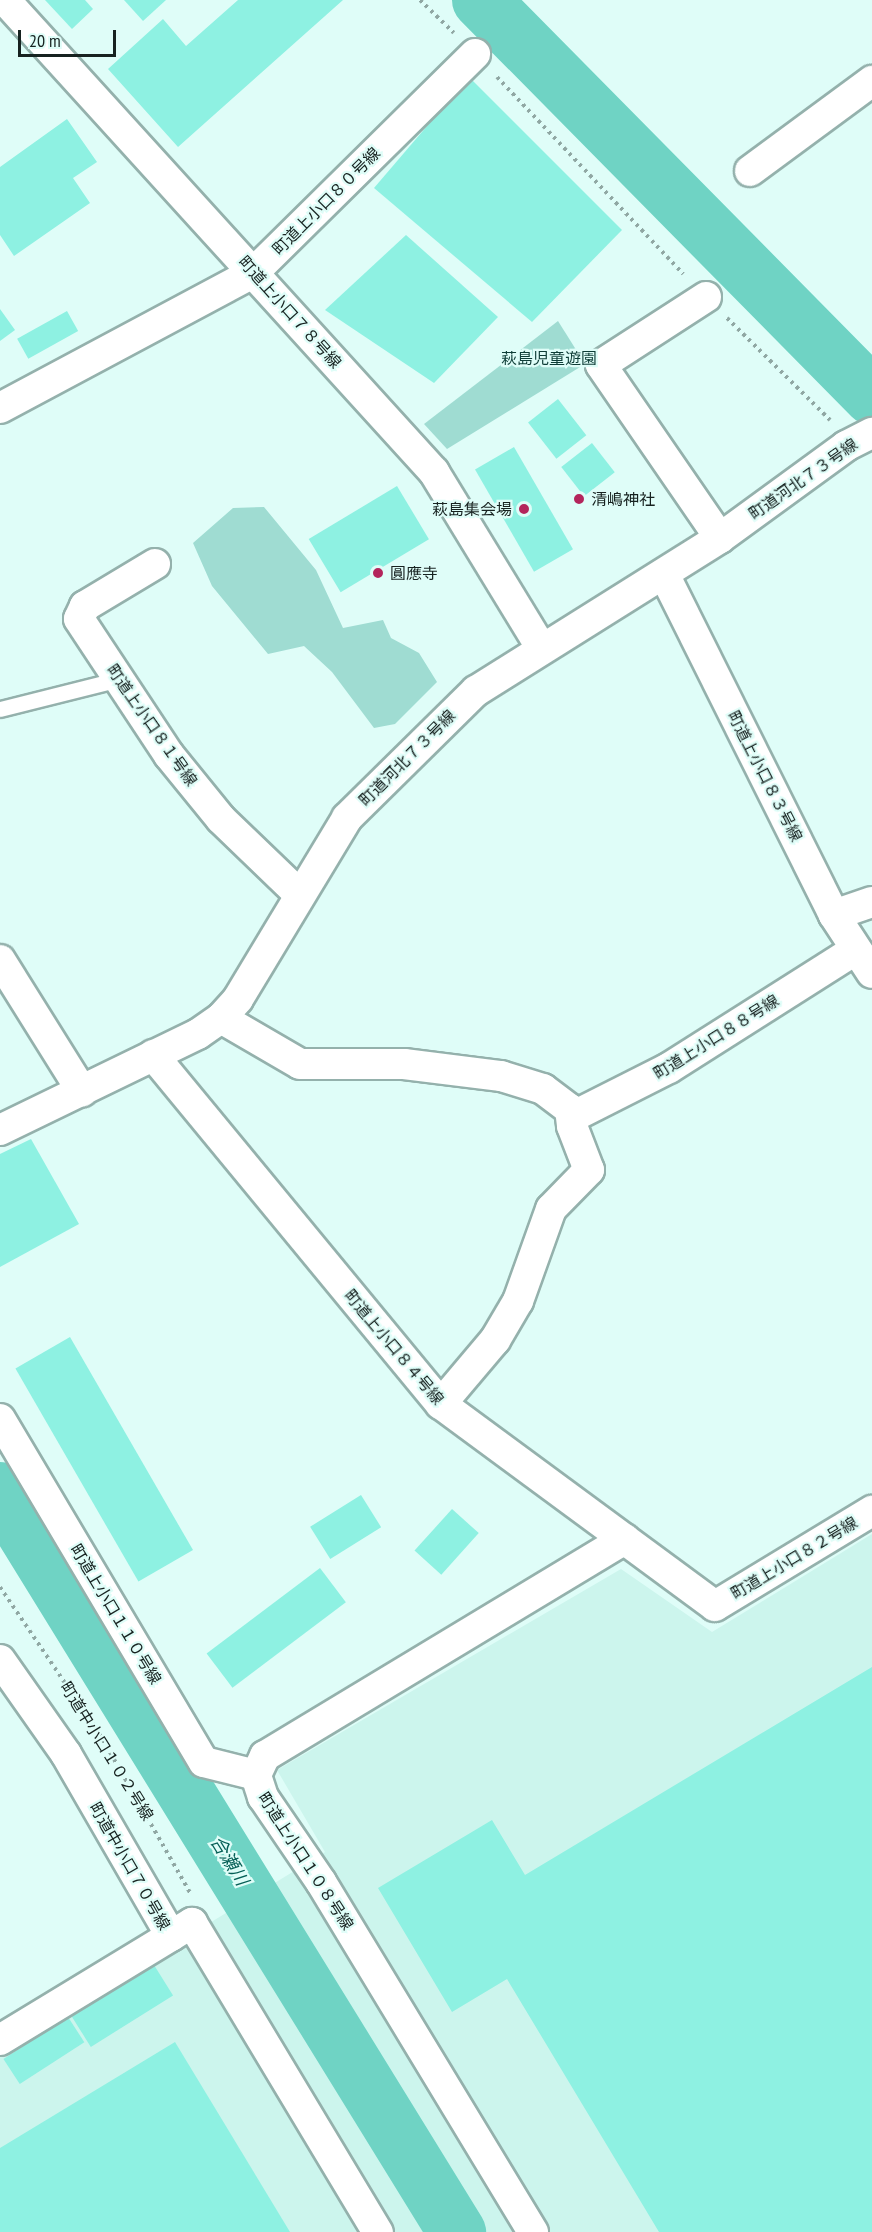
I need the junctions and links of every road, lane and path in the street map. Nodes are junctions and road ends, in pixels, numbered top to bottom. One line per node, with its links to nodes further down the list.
1 (5, 0): 6 (street, 町道上小口７８号線)
2 (420, 0): 3 (path)
3 (475, 54): 6 (street, 町道上小口８０号線); 7 (path)
4 (872, 81): 5 (street)
5 (750, 171)
6 (253, 273): 8 (street, 町道上小口８０号線); 13 (street, 町道上小口７８号線)
7 (705, 297): 9 (path); 10 (street)
8 (0, 408)
9 (862, 438): 10 (street, 町道河北７３号線)
10 (720, 538): 12 (street, 町道河北７３号線)
11 (155, 564): 14 (street, 町道上小口８１号線)
12 (664, 574): 13 (street, 町道河北７３号線); 18 (street, 町道上小口８３号線)
13 (542, 649): 16 (street, 町道河北７３号線)
14 (119, 679): 15 (lane); 16 (street, 町道上小口８１号線)
15 (0, 710)
16 (299, 894): 22 (street, 町道河北７３号線)
17 (872, 902): 18 (street)
18 (834, 915): 19 (street, 町道上小口８３号線)
19 (855, 950): 21 (street, 町道上小口８３号線); 25 (street, 町道上小口８８号線)
20 (0, 960): 24 (street)
21 (872, 973)
22 (221, 1018): 23 (street, 町道河北７３号線); 25 (street)
23 (153, 1055): 24 (street, 町道河北７３号線); 27 (street, 町道上小口８４号線)
24 (82, 1091): 26 (street, 町道河北７３号線)
25 (574, 1116): 27 (street)
26 (0, 1130)
27 (441, 1404): 30 (street, 町道上小口８４号線)
28 (0, 1419): 34 (street, 町道上小口１１０号線)
29 (872, 1511): 32 (street, 町道上小口８２号線)
30 (625, 1539): 32 (street, 町道上小口８４号線); 34 (street, 町道上小口１０８号線)
31 (0, 1587): 35 (path, 町道中小口１０２号線)
32 (715, 1606)
33 (0, 1660): 35 (street, 町道中小口７０号線)
34 (256, 1775): 38 (street, 町道上小口１０８号線)
35 (182, 1929): 36 (street, 町道中小口７０号線); 37 (street)
36 (0, 2040)
37 (378, 2232)
38 (533, 2232)

